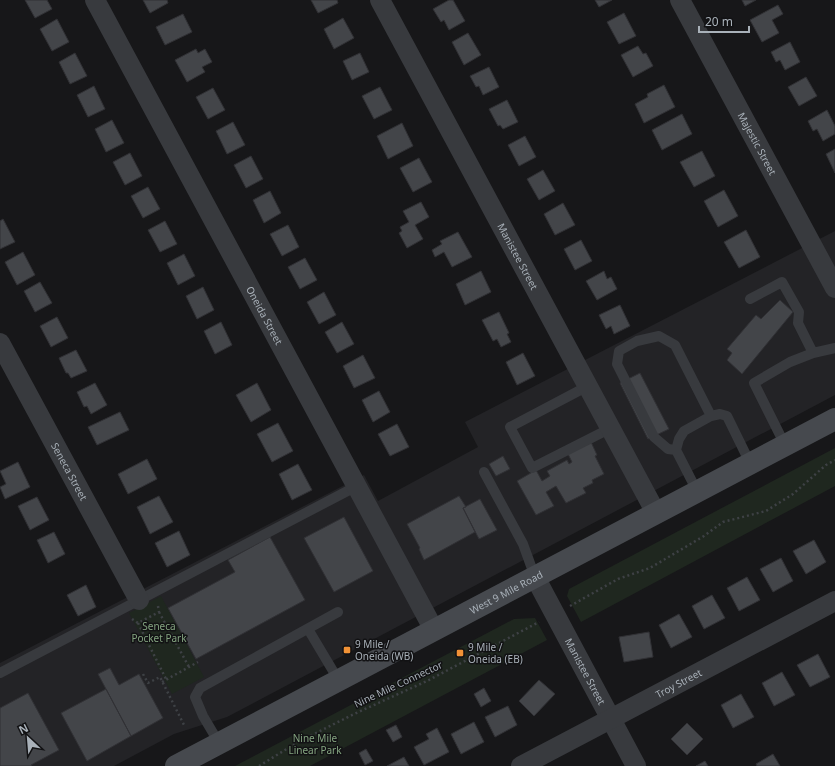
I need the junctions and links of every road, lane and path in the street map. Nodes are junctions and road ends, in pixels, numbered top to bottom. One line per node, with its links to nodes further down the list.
1 (95, 0): 18 (street, Oneida Street)
2 (380, 0): 9 (street, Manistee Street)
3 (680, 0): 4 (street, Majestic Street)
4 (835, 288)
5 (750, 299): 8 (lane)
6 (0, 343): 22 (street, Seneca Street)
7 (835, 348): 8 (lane)
8 (813, 353): 13 (lane)
9 (588, 386): 12 (street, Manistee Street); 12 (lane)
10 (711, 416): 14 (lane); 14 (lane); 16 (lane)
11 (835, 418): 13 (main road, West 9 Mile Road)
12 (611, 428): 20 (street, Manistee Street)
13 (785, 445): 16 (main road, West 9 Mile Road)
14 (676, 450): 19 (lane)
15 (835, 460): 24 (path)
16 (750, 464): 19 (main road, West 9 Mile Road)
17 (484, 472): 21 (lane)
18 (357, 486): 22 (lane); 30 (street, Oneida Street)
19 (697, 491): 20 (main road, West 9 Mile Road)
20 (656, 513): 21 (main road, West 9 Mile Road)
21 (535, 577): 30 (main road, West 9 Mile Road); 38 (street, Manistee Street)
22 (138, 600): 33 (lane)
23 (835, 601): 38 (street, Troy Street)
24 (566, 607)
25 (159, 612): 32 (path)
26 (338, 612): 29 (lane)
27 (544, 619): 42 (path, Nine Mile Connector)
28 (138, 623): 35 (path)
29 (308, 629): 36 (lane); 40 (lane)
30 (434, 630): 36 (main road, West 9 Mile Road)
31 (198, 662): 32 (path)
32 (189, 666): 35 (path)
33 (0, 673)
34 (143, 674): 37 (path)
35 (166, 679): 37 (path)
36 (339, 681): 40 (main road, West 9 Mile Road)
37 (162, 682): 39 (path)
38 (610, 719): 43 (street, Troy Street); 44 (street, Manistee Street)
39 (184, 725)
40 (219, 743): 41 (main road, West 9 Mile Road)
41 (176, 766)
42 (259, 766)
43 (521, 766)
44 (636, 766)

